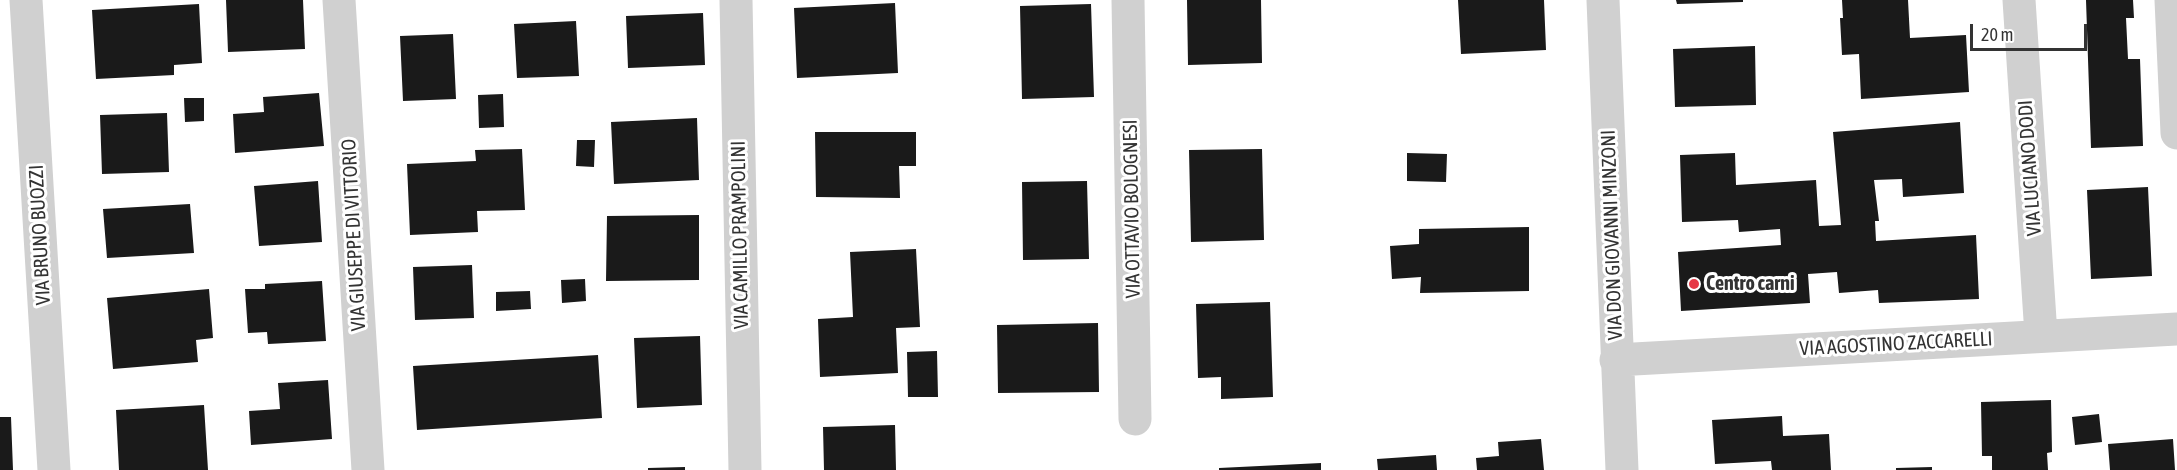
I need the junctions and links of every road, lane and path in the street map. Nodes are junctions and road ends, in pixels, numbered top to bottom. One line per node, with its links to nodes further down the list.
1 (26, 0): 13 (street, VIA BRUNO BUOZZI)
2 (339, 0): 14 (street, VIA GIUSEPPE DI VITTORIO)
3 (736, 0): 15 (street, VIA CAMILLO PRAMPOLINI)
4 (1128, 0): 12 (street, VIA OTTAVIO BOLOGNESI)
5 (1604, 0): 11 (street, VIA DON GIOVANNI MINZONI)
6 (2019, 0): 10 (street, VIA LUCIANO DODI)
7 (2171, 0): 8 (street)
8 (2177, 133)
9 (2177, 328): 10 (street, VIA AGOSTINO ZACCARELLI)
10 (2041, 335): 11 (street, VIA AGOSTINO ZACCARELLI)
11 (1616, 360): 16 (street, VIA DON GIOVANNI MINZONI)
12 (1135, 419)
13 (54, 470)
14 (368, 470)
15 (745, 470)
16 (1622, 470)

